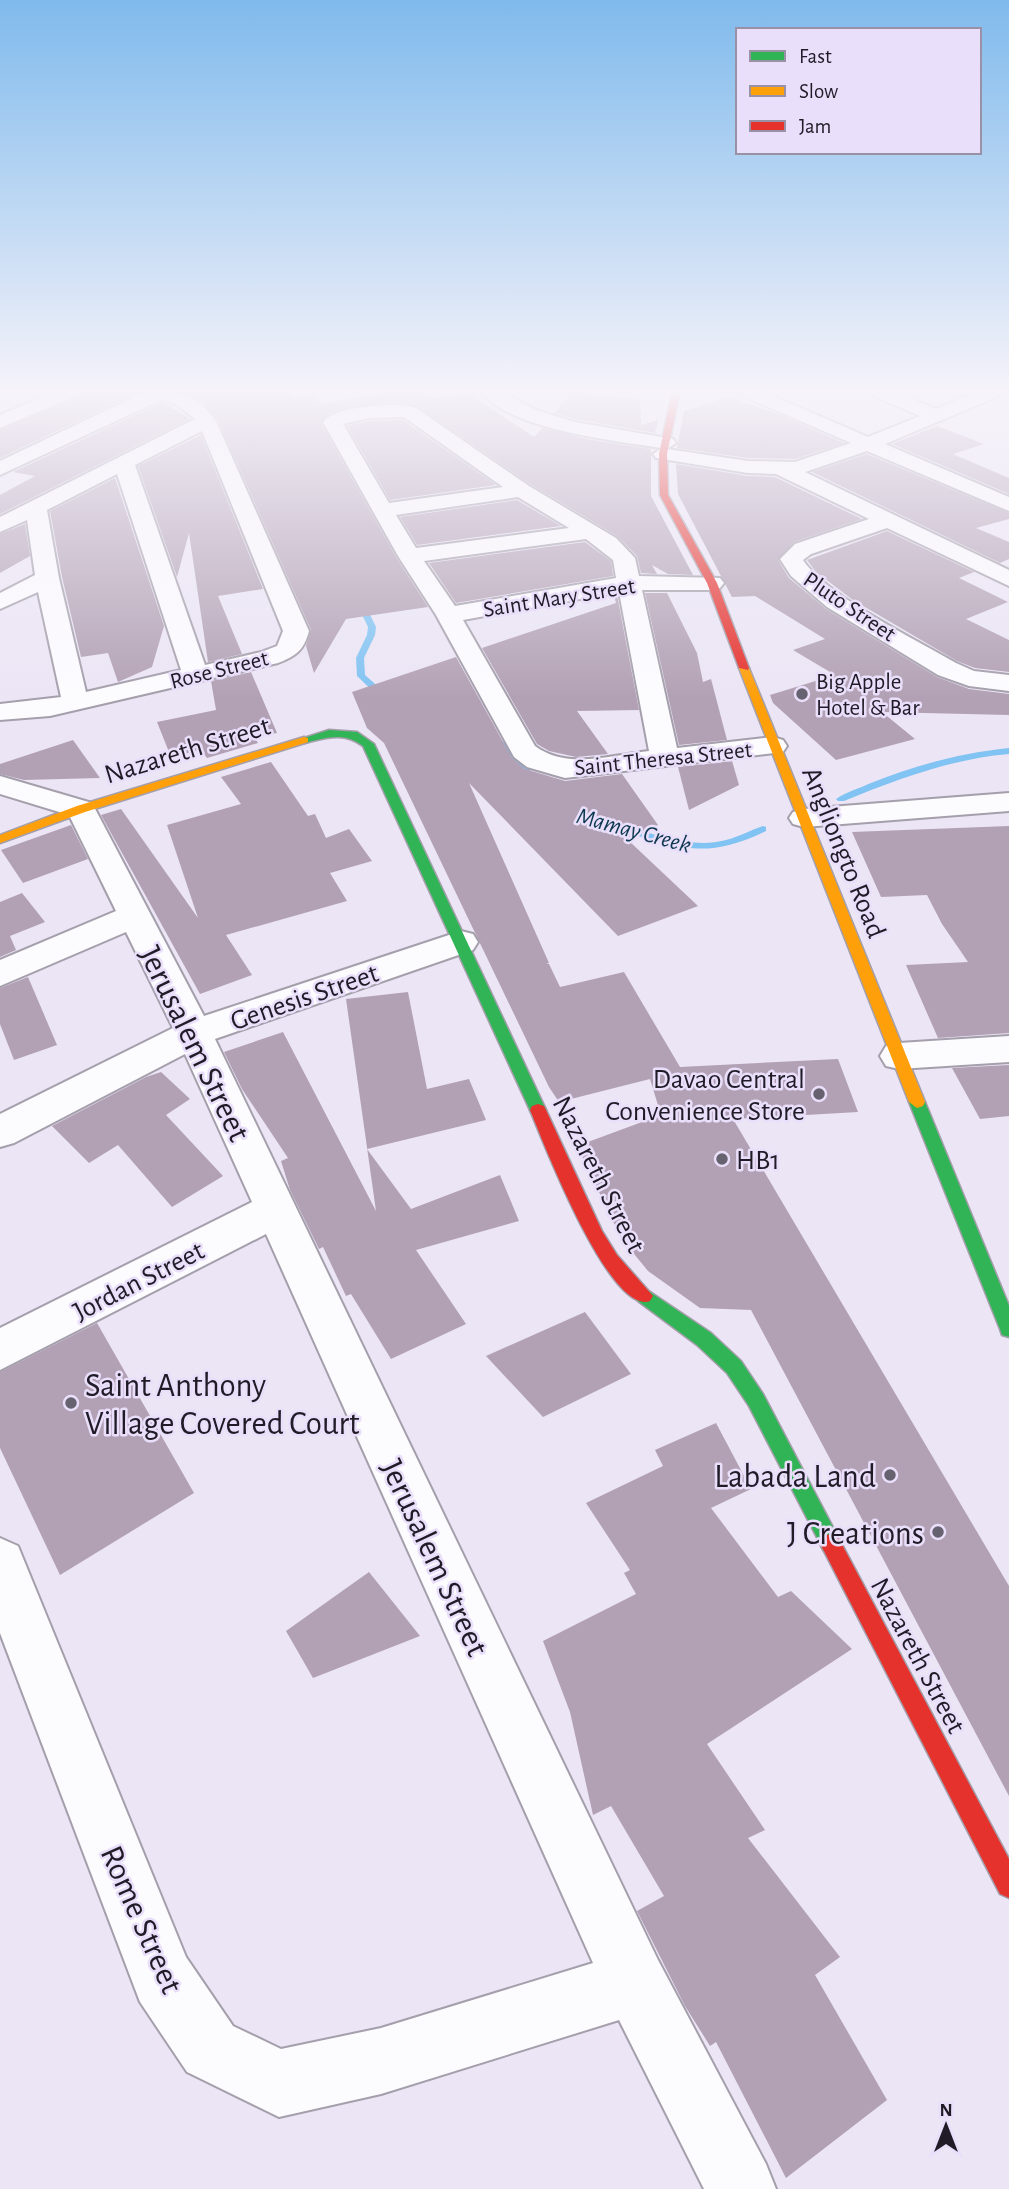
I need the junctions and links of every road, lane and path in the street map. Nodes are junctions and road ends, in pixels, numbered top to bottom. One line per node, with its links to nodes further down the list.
1 (60, 494): 11 (street)
2 (135, 494): 23 (street)
3 (238, 494): 23 (street, Rose Street)
4 (372, 494): 12 (street, Saint Mary Street)
5 (494, 494): 12 (street)
6 (529, 494): 15 (street)
7 (664, 494): 20 (main road, Angliongto Road)
8 (833, 494): 13 (street)
9 (984, 494): 10 (street)
10 (1009, 505)
11 (36, 506): 14 (street); 17 (street)
12 (382, 511): 16 (street, Saint Mary Street)
13 (886, 521): 18 (street); 24 (street, Pluto Street)
14 (0, 525)
15 (590, 532): 16 (street); 19 (street)
16 (409, 556): 22 (street, Saint Mary Street)
17 (47, 578): 21 (street); 25 (street)
18 (1009, 579)
19 (629, 583): 20 (street, Saint Mary Street); 22 (street, Saint Mary Street); 28 (street)
20 (712, 583): 27 (main road, Angliongto Road)
21 (0, 602)
22 (448, 615): 29 (street, Saint Mary Street)
23 (196, 675): 25 (street, Rose Street)
24 (1009, 683)
25 (63, 705): 26 (street, Rose Street)
26 (0, 712)
27 (773, 746): 28 (street, Saint Theresa Street); 33 (main road, Angliongto Road)
28 (665, 758): 29 (street, Saint Theresa Street)
29 (553, 767)
30 (0, 785): 32 (street)
31 (1009, 802): 33 (street)
32 (81, 809): 34 (main road); 35 (street, Jerusalem Street); 36 (main road, Nazareth Street)
33 (804, 818): 40 (main road, Angliongto Road)
34 (0, 839)
35 (135, 916): 37 (street); 38 (street, Jerusalem Street)
36 (461, 942): 38 (street, Genesis Street); 46 (main road, Nazareth Street)
37 (0, 974)
38 (194, 1033): 41 (street, Genesis Street); 42 (street, Jerusalem Street)
39 (1009, 1049): 40 (street)
40 (899, 1056): 43 (main road, Angliongto Road)
41 (0, 1132)
42 (275, 1210): 44 (street, Jordan Street); 47 (street, Jerusalem Street)
43 (1009, 1329)
44 (0, 1350)
45 (0, 1564): 47 (street, Rome Street)
46 (1009, 1885)
47 (635, 1983): 48 (street, Jerusalem Street)
48 (741, 2189)

